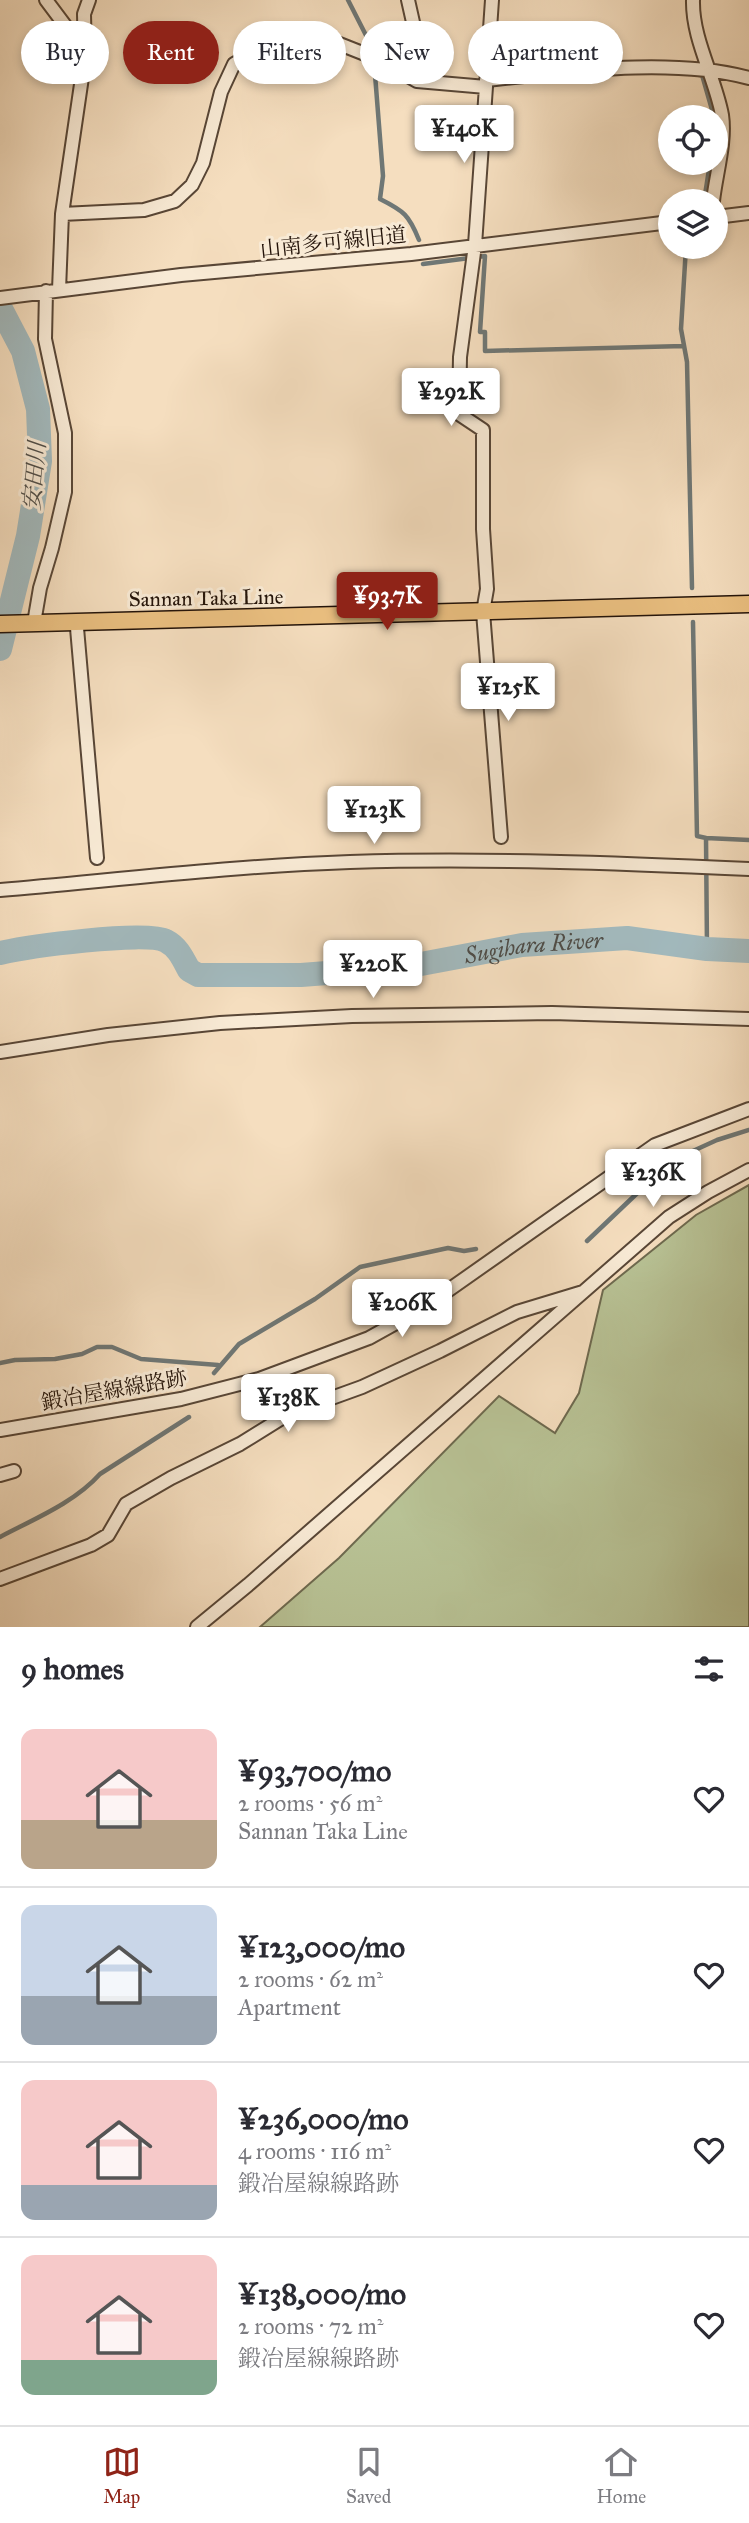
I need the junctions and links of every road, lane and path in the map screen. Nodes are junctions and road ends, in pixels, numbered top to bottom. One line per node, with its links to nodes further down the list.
1 (46, 0): 6 (street)
2 (89, 0): 7 (street)
3 (408, 0): 8 (street)
4 (492, 0): 9 (street)
5 (693, 0): 12 (street)
6 (62, 21)
7 (84, 21)
8 (413, 21)
9 (490, 21)
10 (360, 52): 18 (street)
11 (623, 69): 12 (street)
12 (710, 71): 13 (street); 16 (street)
13 (749, 78)
14 (80, 84): 18 (street)
15 (486, 84): 21 (street)
16 (714, 189)
17 (749, 212): 19 (street)
18 (62, 214): 22 (street)
19 (728, 215)
20 (658, 223): 21 (street, 山南多可線旧道)
21 (475, 245): 22 (street, 山南多可線旧道); 25 (street)
22 (52, 290): 23 (street, 山南多可線旧道); 27 (street)
23 (3, 298)
24 (749, 604): 25 (main road, Sannan Taka Line)
25 (483, 611): 26 (main road, Sannan Taka Line); 29 (street)
26 (81, 622): 27 (main road, Sannan Taka Line); 30 (street)
27 (28, 623): 28 (main road, Sannan Taka Line)
28 (0, 624)
29 (501, 837)
30 (97, 858)
31 (749, 869): 32 (street)
32 (0, 890)
33 (749, 1018): 34 (street)
34 (0, 1052)
35 (749, 1109): 38 (street, 鍛冶屋線線路跡)
36 (749, 1170): 37 (street)
37 (586, 1291): 41 (street); 42 (street)
38 (0, 1430)
39 (14, 1471): 40 (street)
40 (0, 1475)
41 (0, 1579)
42 (197, 1627)

